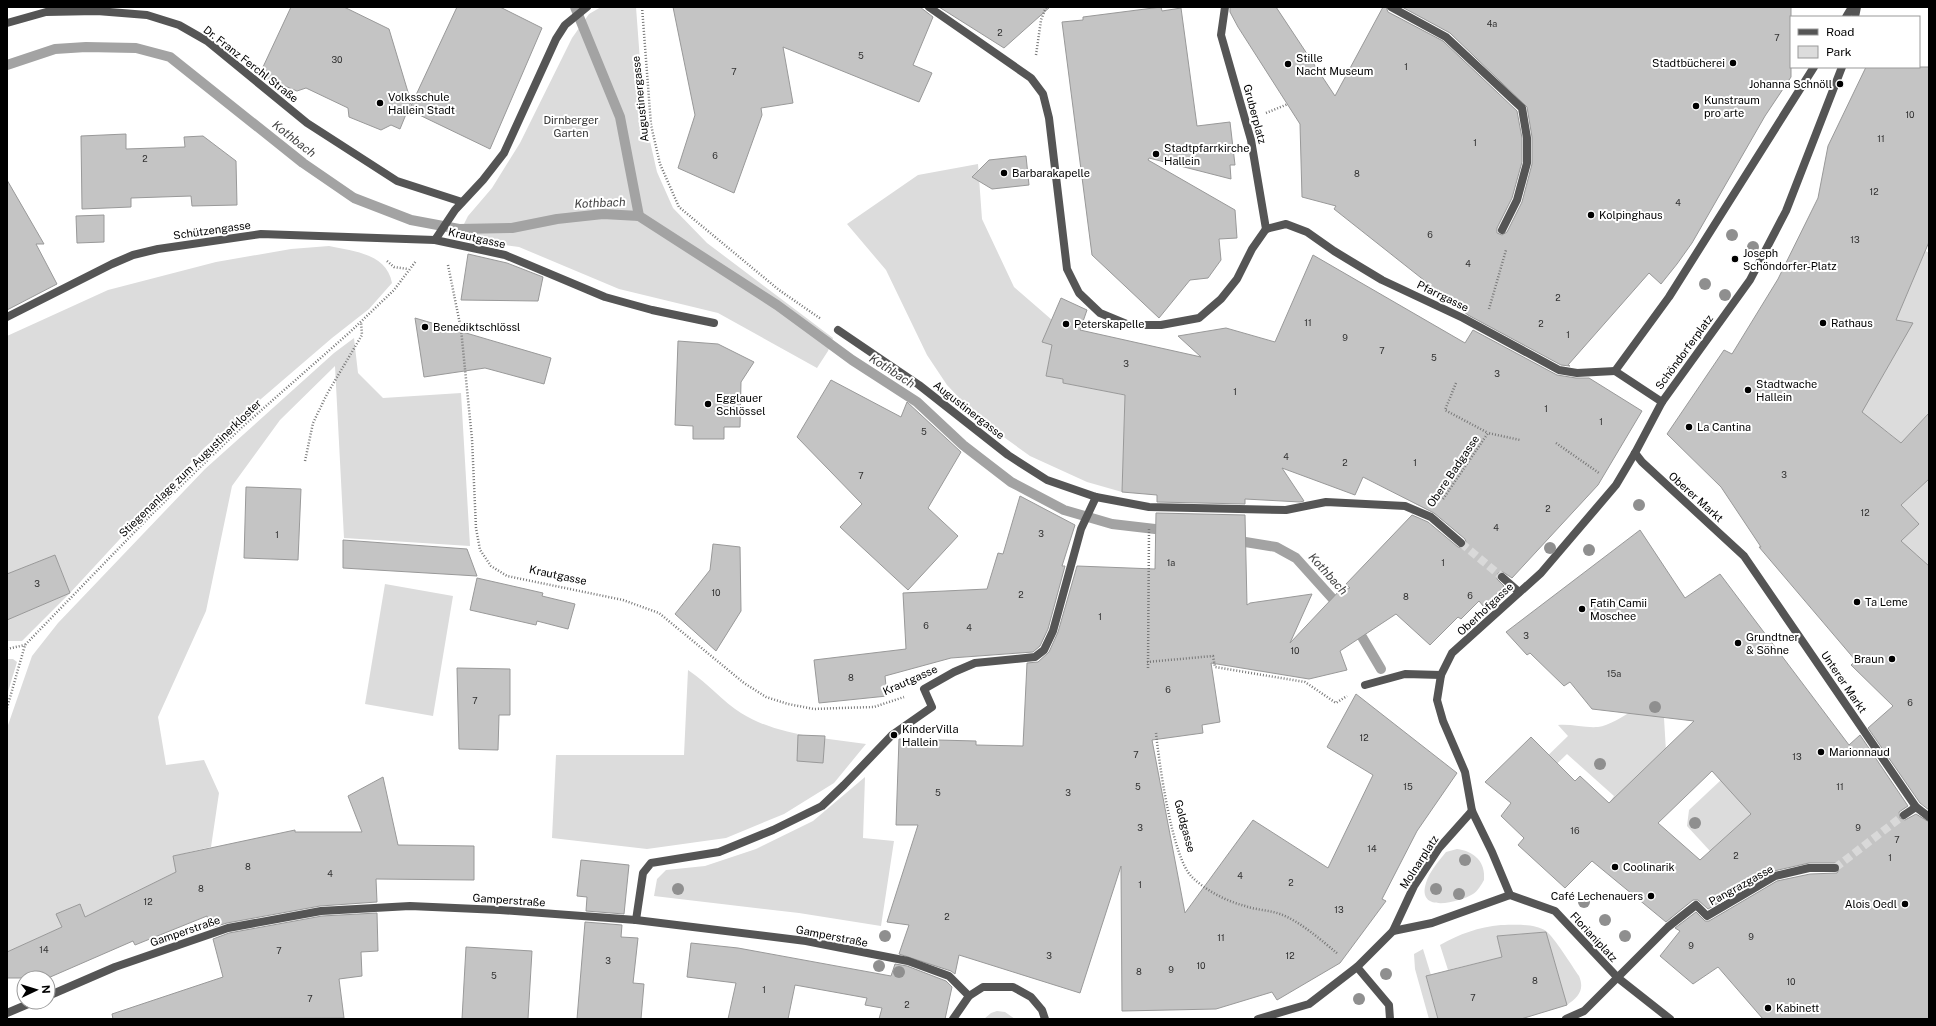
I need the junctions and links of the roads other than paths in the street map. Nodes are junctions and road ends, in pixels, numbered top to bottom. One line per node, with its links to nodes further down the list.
1 (587, 7): 10 (street)
2 (928, 7): 11 (street)
3 (1225, 7): 11 (street, Gruberplatz)
4 (1391, 7): 12 (street)
5 (1852, 7): 6 (street)
6 (1847, 16)
7 (7, 23): 10 (street, Dr. Franz Ferchl Straße)
8 (1813, 68): 17 (street)
9 (1842, 68): 18 (street, Schöndorferplatz)
10 (462, 202): 13 (street)
11 (1266, 228): 17 (street, Pfarrgasse)
12 (1502, 230)
13 (435, 240): 14 (street, Schützengasse); 15 (street, Krautgasse)
14 (7, 317)
15 (714, 323)
16 (838, 330): 20 (street, Augustinergasse)
17 (1615, 371): 18 (street, Schöndorferplatz)
18 (1662, 402): 19 (street)
19 (1635, 453): 22 (street, Oberer Markt); 24 (street, Oberhofgasse)
20 (1096, 498): 21 (street, Augustinergasse); 33 (street, Krautgasse)
21 (1461, 543)
22 (1744, 556): 27 (street, Unterer Markt)
23 (1502, 577): 24 (street)
24 (1519, 592): 25 (street, Oberhofgasse)
25 (1440, 675): 26 (street); 28 (street, Oberhofgasse)
26 (1364, 685)
27 (1916, 807): 29 (street); 30 (street, Unterer Markt)
28 (1472, 811): 32 (street); 34 (street, Molnarplatz)
29 (1904, 815)
30 (1929, 817)
31 (1835, 868): 36 (street, Pangrazgasse)
32 (1510, 895): 34 (street); 36 (street, Florianiplatz)
33 (636, 920): 37 (street, Gamperstraße); 38 (street, Gamperstraße)
34 (1393, 931): 35 (street, Molnarplatz)
35 (1357, 967): 41 (street, Molnarplatz); 42 (street)
36 (1618, 978): 43 (street, Florianiplatz); 44 (street, Florianiplatz)
37 (56, 993)
38 (969, 996): 39 (street); 40 (street)
39 (953, 1019)
40 (1044, 1019)
41 (1258, 1019)
42 (1390, 1019)
43 (1566, 1019)
44 (1670, 1019)

